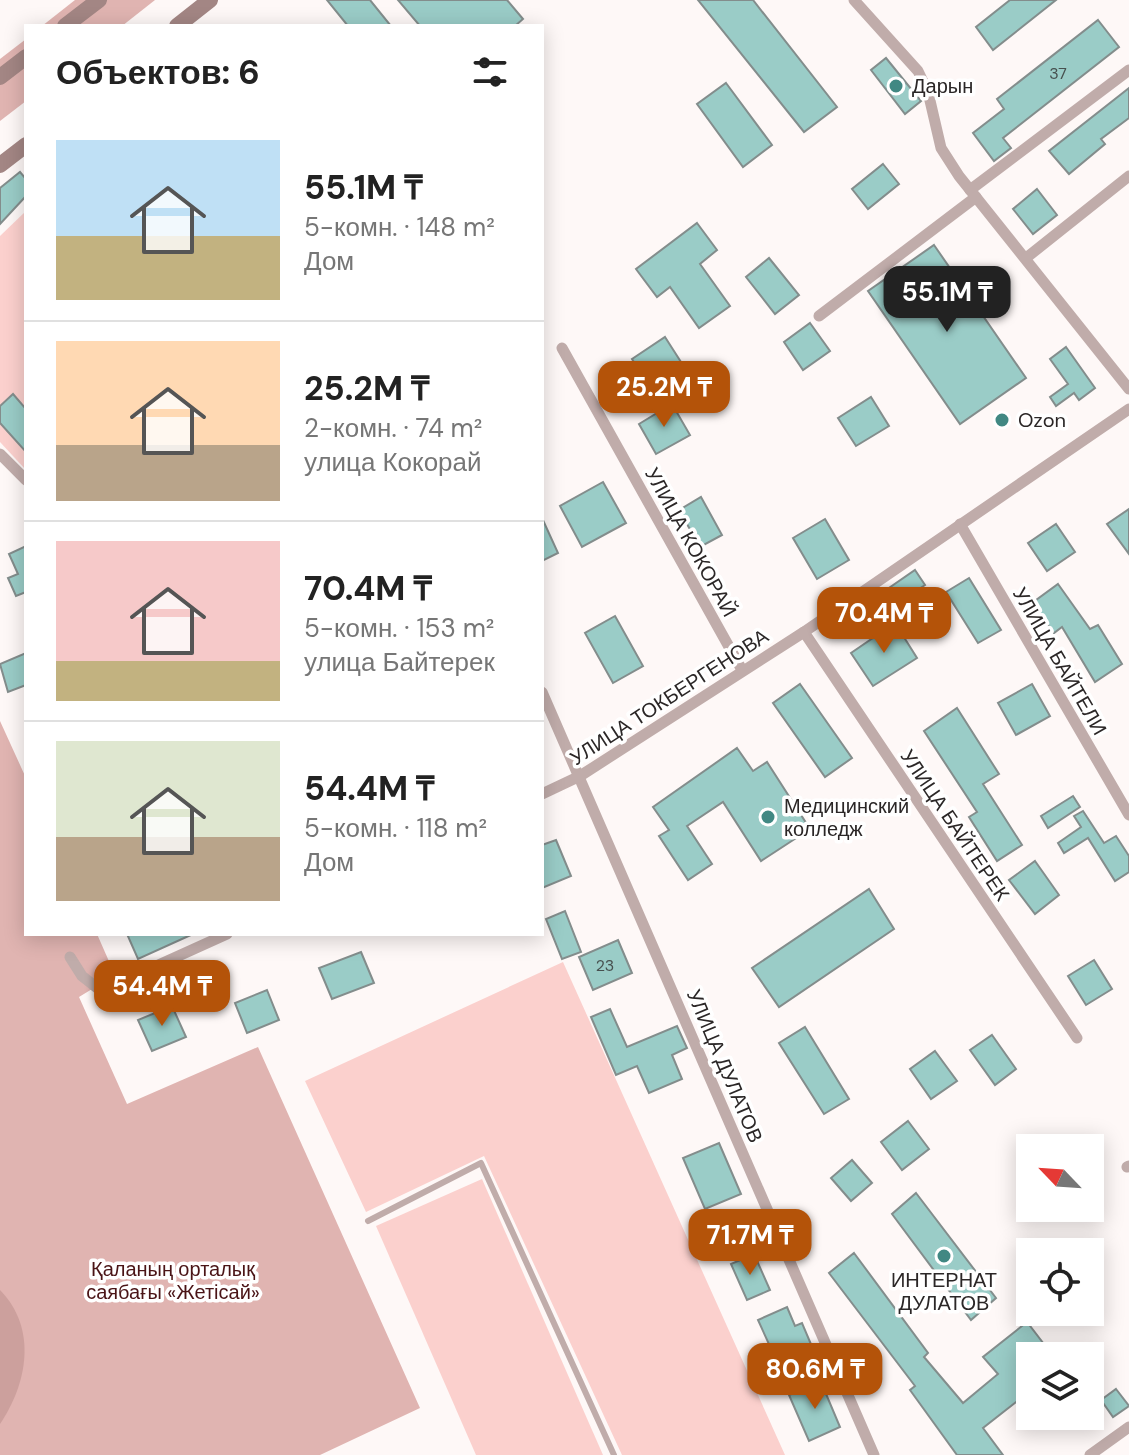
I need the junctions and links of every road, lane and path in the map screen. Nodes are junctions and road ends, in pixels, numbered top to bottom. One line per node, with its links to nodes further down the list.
1 (99, 0): 4 (street)
2 (210, 0): 5 (street)
3 (854, 0): 12 (street)
4 (68, 24)
5 (180, 24)
6 (24, 59): 8 (street)
7 (1129, 70): 12 (street)
8 (0, 77)
9 (24, 147): 10 (street)
10 (0, 165)
11 (1129, 176): 13 (street)
12 (973, 193): 13 (street); 14 (street)
13 (1026, 258): 16 (street)
14 (819, 316)
15 (562, 348): 22 (street, УЛИЦА КОКОРАЙ)
16 (1129, 389)
17 (1129, 409): 20 (street, УЛИЦА ТОКБЕРГЕНОВА)
18 (0, 454): 19 (street)
19 (24, 478)
20 (960, 524): 21 (street, УЛИЦА ТОКБЕРГЕНОВА); 26 (street, УЛИЦА БАЙТЕЛИ)
21 (804, 632): 22 (street, УЛИЦА ТОКБЕРГЕНОВА); 29 (street, УЛИЦА БАЙТЕРЕК)
22 (742, 670): 24 (street, УЛИЦА ТОКБЕРГЕНОВА)
23 (544, 696): 24 (street, УЛИЦА ДУЛАТОВ)
24 (580, 776): 25 (street, УЛИЦА ТОКБЕРГЕНОВА); 33 (street, УЛИЦА ДУЛАТОВ)
25 (544, 793)
26 (1129, 815)
27 (223, 936): 28 (street)
28 (70, 957)
29 (1077, 1038)
30 (368, 1221): 32 (lane)
31 (1129, 1427): 34 (street)
32 (614, 1455)
33 (874, 1455)
34 (1090, 1455)

